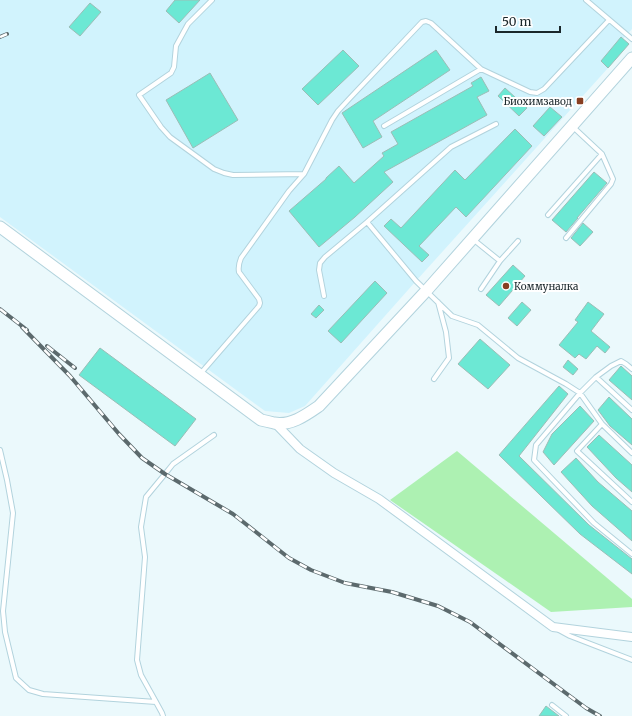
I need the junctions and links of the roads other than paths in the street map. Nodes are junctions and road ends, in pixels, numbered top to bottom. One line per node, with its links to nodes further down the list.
1 (212, 0): 11 (lane)
2 (586, 0): 3 (lane)
3 (609, 20): 4 (lane); 6 (lane)
4 (632, 39)
5 (632, 58): 9 (main road)
6 (481, 69): 8 (lane); 11 (lane)
7 (496, 124): 13 (lane)
8 (384, 126)
9 (572, 126): 10 (lane); 16 (main road)
10 (602, 154): 12 (lane); 15 (lane)
11 (304, 174): 24 (lane)
12 (548, 215)
13 (367, 222): 20 (lane); 21 (lane)
14 (0, 227): 24 (main road)
15 (566, 238)
16 (473, 239): 18 (lane); 20 (main road)
17 (518, 241): 18 (lane)
18 (500, 261): 19 (lane)
19 (481, 288)
20 (427, 290): 22 (lane); 29 (main road)
21 (324, 296)
22 (438, 302): 26 (lane); 27 (lane)
23 (632, 369): 25 (lane)
24 (200, 374): 29 (main road)
25 (596, 377): 27 (lane); 28 (lane)
26 (434, 379)
27 (580, 393): 30 (lane); 35 (lane)
28 (632, 410)
29 (275, 423): 36 (street)
30 (602, 424): 33 (lane); 34 (lane)
31 (214, 435): 39 (lane)
32 (0, 450): 39 (lane)
33 (632, 453)
34 (632, 502)
35 (632, 554)
36 (553, 627): 37 (street); 38 (lane)
37 (632, 637)
38 (632, 660)
39 (156, 702): 41 (lane)
40 (552, 705): 42 (lane)
41 (163, 716)
42 (566, 716)

